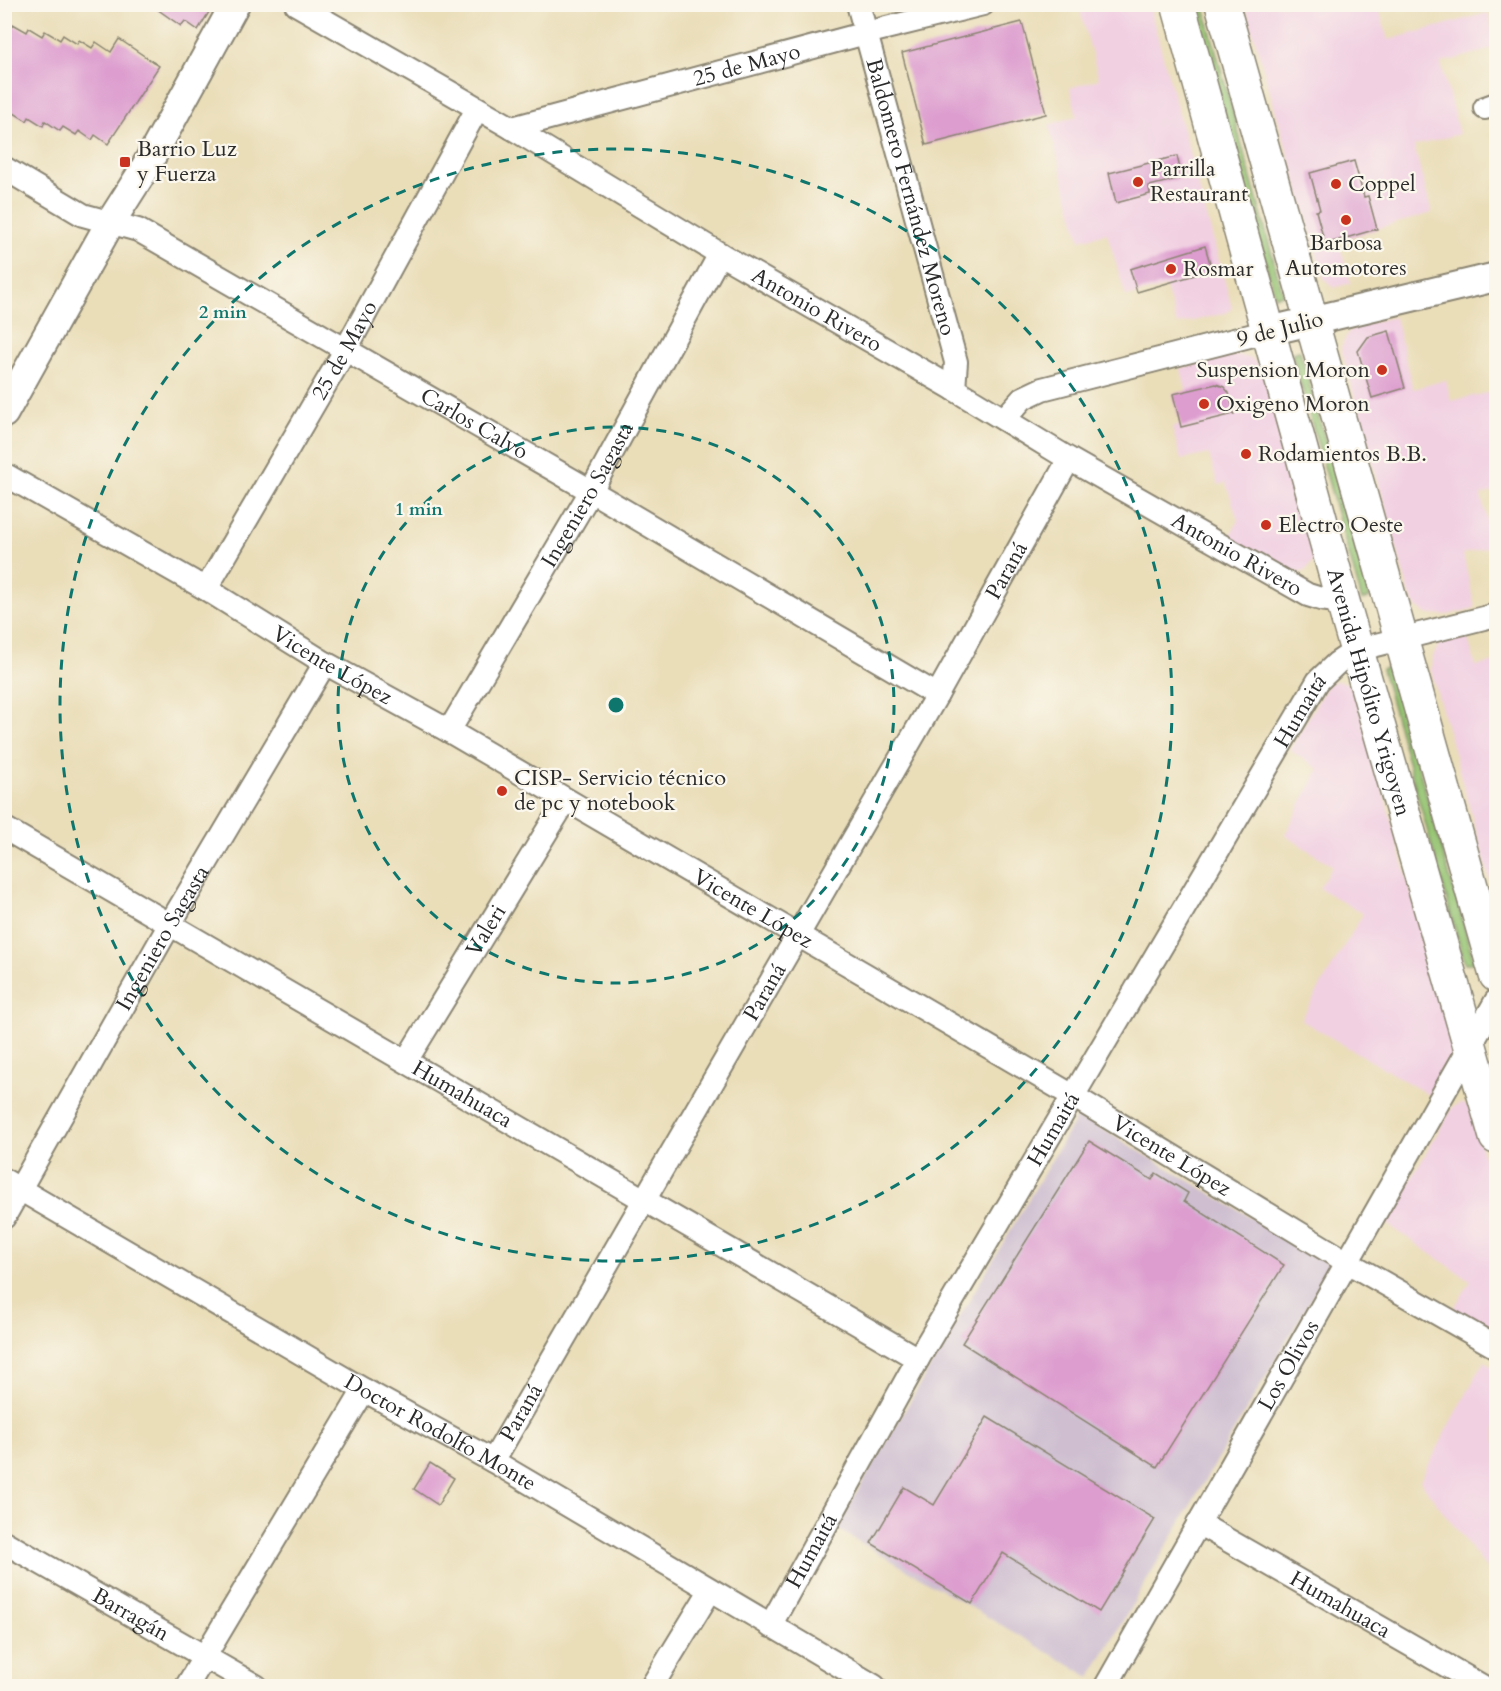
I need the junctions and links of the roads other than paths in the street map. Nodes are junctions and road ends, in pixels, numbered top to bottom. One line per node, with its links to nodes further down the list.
1 (235, 4): 11 (street)
2 (296, 4): 8 (street, Antonio Rivero)
3 (858, 4): 7 (street, Baldomero Fernández Moreno)
4 (983, 4): 7 (street, 25 de Mayo)
5 (1178, 4): 15 (main road, Avenida Hipólito Yrigoyen)
6 (1221, 4): 14 (main road, Avenida Hipólito Yrigoyen)
7 (866, 33): 9 (street, 25 de Mayo); 17 (street, Baldomero Fernández Moreno)
8 (477, 109): 9 (street, Antonio Rivero); 16 (street, 25 de Mayo)
9 (512, 128): 12 (street, Antonio Rivero)
10 (4, 168): 11 (street, Carlos Calvo)
11 (110, 223): 16 (street, Carlos Calvo); 18 (street)
12 (720, 254): 17 (street, Antonio Rivero); 22 (street, Ingeniero Sagasta)
13 (1497, 277): 14 (street, 9 de Julio)
14 (1310, 321): 15 (street, 9 de Julio); 26 (main road, Avenida Hipólito Yrigoyen)
15 (1269, 331): 19 (street, 9 de Julio); 24 (main road, Avenida Hipólito Yrigoyen)
16 (346, 349): 22 (street, Carlos Calvo); 23 (street, 25 de Mayo)
17 (954, 389): 19 (street, Antonio Rivero)
18 (4, 413)
19 (1004, 419): 20 (street, Antonio Rivero)
20 (1069, 459): 24 (street, Antonio Rivero); 29 (street, Paraná)
21 (4, 474): 23 (street, Vicente López)
22 (591, 491): 29 (street, Carlos Calvo); 30 (street, Ingeniero Sagasta)
23 (206, 589): 28 (street, Vicente López)
24 (1343, 602): 27 (main road, Avenida Hipólito Yrigoyen)
25 (1497, 615): 26 (street)
26 (1402, 637): 27 (street); 35 (main road, Avenida Hipólito Yrigoyen)
27 (1356, 650): 37 (main road, Avenida Hipólito Yrigoyen); 39 (street, Humaitá)
28 (325, 663): 30 (street, Vicente López); 33 (street, Ingeniero Sagasta)
29 (937, 695): 34 (street, Paraná)
30 (449, 731): 31 (street, Vicente López)
31 (566, 800): 34 (street, Vicente López); 38 (street, Valeri)
32 (4, 828): 33 (street, Humahuaca)
33 (170, 924): 38 (street, Humahuaca); 41 (street, Ingeniero Sagasta)
34 (798, 936): 39 (street, Vicente López); 42 (street, Paraná)
35 (1497, 975)
36 (1497, 1001): 37 (street, Los Olivos)
37 (1471, 1045): 40 (main road, Avenida Hipólito Yrigoyen); 44 (street, Los Olivos)
38 (406, 1061): 42 (street, Humahuaca)
39 (1073, 1096): 44 (street, Vicente López); 46 (street, Humaitá)
40 (1497, 1137)
41 (12, 1185): 43 (street, Ingeniero Sagasta); 47 (street, Doctor Rodolfo Monte)
42 (645, 1200): 46 (street, Humahuaca); 48 (street, Paraná)
43 (4, 1216)
44 (1347, 1262): 45 (street, Vicente López); 49 (street, Los Olivos)
45 (1497, 1347)
46 (918, 1359): 52 (street, Humaitá)
47 (364, 1390): 48 (street, Doctor Rodolfo Monte); 53 (street)
48 (493, 1461): 51 (street, Doctor Rodolfo Monte)
49 (1198, 1523): 58 (street, Los Olivos); 59 (street, Humahuaca)
50 (4, 1542): 53 (street, Barragán)
51 (710, 1591): 52 (street, Doctor Rodolfo Monte); 56 (street)
52 (770, 1626): 57 (street, Doctor Rodolfo Monte)
53 (205, 1656): 54 (street); 55 (street, Barragán)
54 (187, 1686)
55 (256, 1686)
56 (652, 1686)
57 (874, 1686)
58 (1106, 1686)
59 (1482, 1686)

